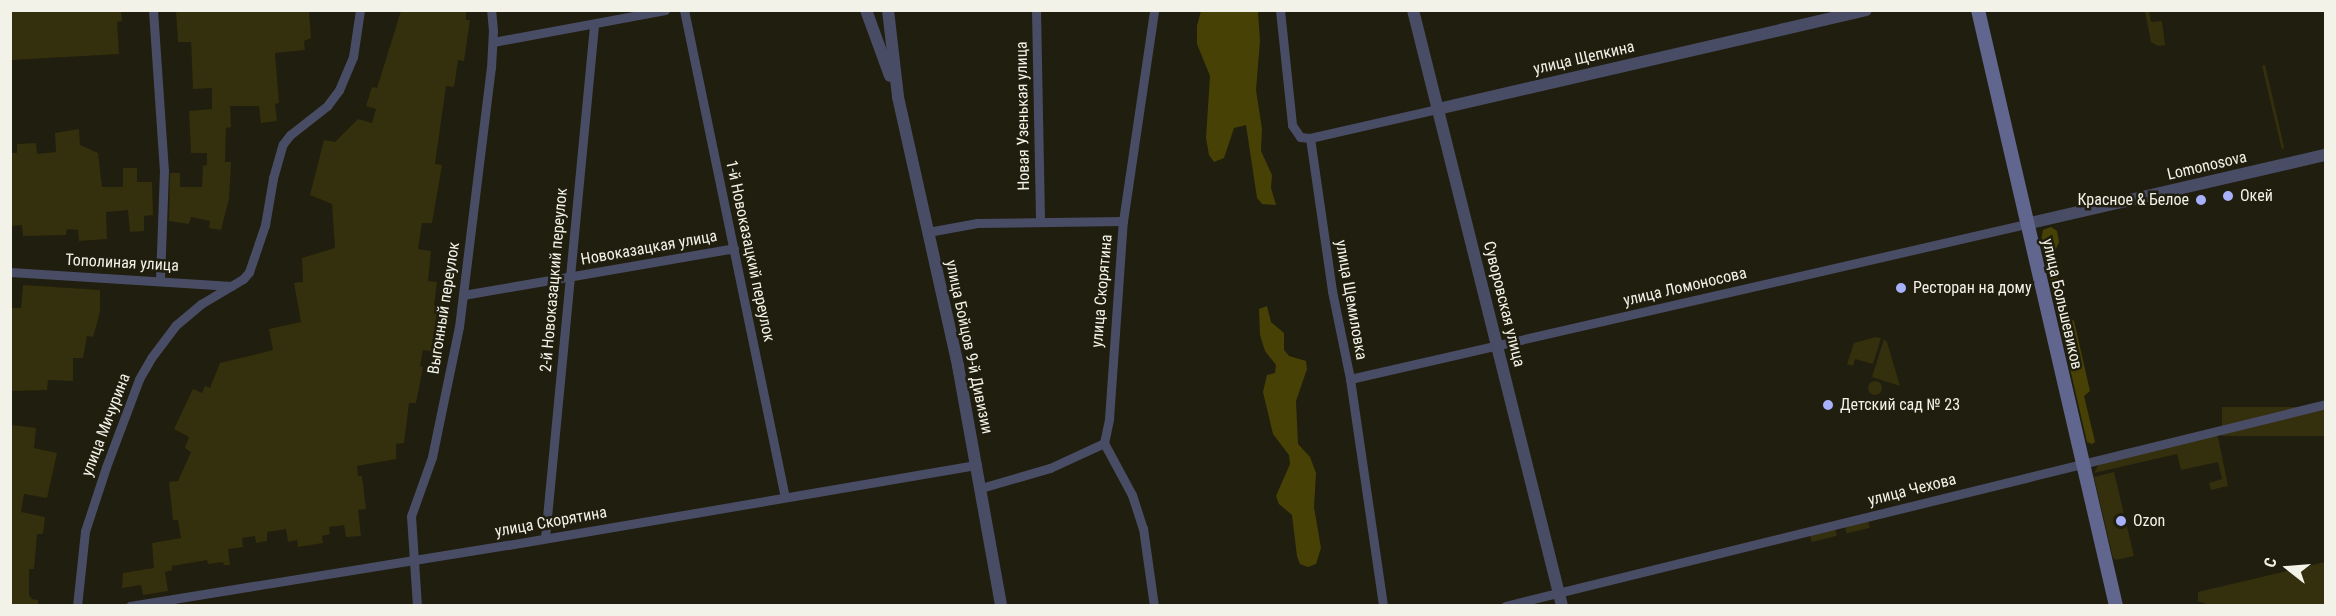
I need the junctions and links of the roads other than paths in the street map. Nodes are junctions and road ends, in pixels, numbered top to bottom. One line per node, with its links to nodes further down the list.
1 (153, 10): 27 (street)
2 (360, 10): 28 (street, улица Мичурина)
3 (492, 10): 15 (street, Выгонный переулок)
4 (665, 10): 14 (street)
5 (684, 10): 24 (street, 1-й Новоказацкий переулок)
6 (866, 10): 16 (street, улица Бойцов 9-й Дивизии)
7 (888, 10): 16 (street, улица Бойцов 9-й Дивизии)
8 (1036, 10): 21 (street, Новая Узенькая улица)
9 (1154, 10): 20 (street, улица Скорятина)
10 (1280, 10): 18 (street)
11 (1413, 10): 17 (street, Суворовская улица)
12 (1866, 10): 17 (street, улица Щепкина)
13 (1978, 10): 22 (main road, улица Большевиков)
14 (594, 25): 15 (street); 26 (street, 2-й Новоказацкий переулок)
15 (493, 42): 29 (street, Выгонный переулок)
16 (898, 97): 23 (street, улица Бойцов 9-й Дивизии)
17 (1438, 109): 18 (street, улица Щепкина); 30 (street, Суворовская улица)
18 (1310, 138): 31 (street, улица Щемиловка)
19 (2325, 155): 22 (street, Lomonosova)
20 (1123, 221): 21 (street); 33 (street, улица Скорятина)
21 (1040, 222): 23 (street)
22 (2026, 224): 30 (street, улица Ломоносова); 34 (main road, улица Большевиков)
23 (928, 232): 35 (street, улица Бойцов 9-й Дивизии)
24 (734, 248): 26 (street, Новоказацкая улица); 37 (street, 1-й Новоказацкий переулок)
25 (10, 272): 27 (street, Тополиная улица)
26 (569, 278): 29 (street, Новоказацкая улица); 38 (street, 2-й Новоказацкий переулок)
27 (160, 280): 28 (street, Тополиная улица)
28 (232, 286): 41 (street, улица Мичурина)
29 (464, 295): 39 (street, Выгонный переулок)
30 (1497, 344): 31 (street, улица Ломоносова); 40 (street, Суворовская улица)
31 (1350, 379): 46 (street, улица Щемиловка)
32 (2325, 404): 34 (street, улица Чехова)
33 (1104, 443): 36 (street); 45 (street)
34 (2083, 464): 40 (street, улица Чехова); 49 (main road, улица Большевиков)
35 (977, 465): 36 (street, улица Бойцов 9-й Дивизии); 37 (street, улица Скорятина)
36 (981, 488): 44 (street, улица Бойцов 9-й Дивизии)
37 (785, 497): 38 (street, улица Скорятина)
38 (545, 538): 39 (street, улица Скорятина)
39 (413, 559): 42 (street, улица Скорятина); 43 (street, Выгонный переулок)
40 (1558, 591): 47 (street, улица Чехова); 48 (street, Суворовская улица)
41 (76, 606)
42 (130, 606)
43 (417, 606)
44 (1001, 606)
45 (1154, 606)
46 (1383, 606)
47 (1505, 606)
48 (1562, 606)
49 (2116, 606)

